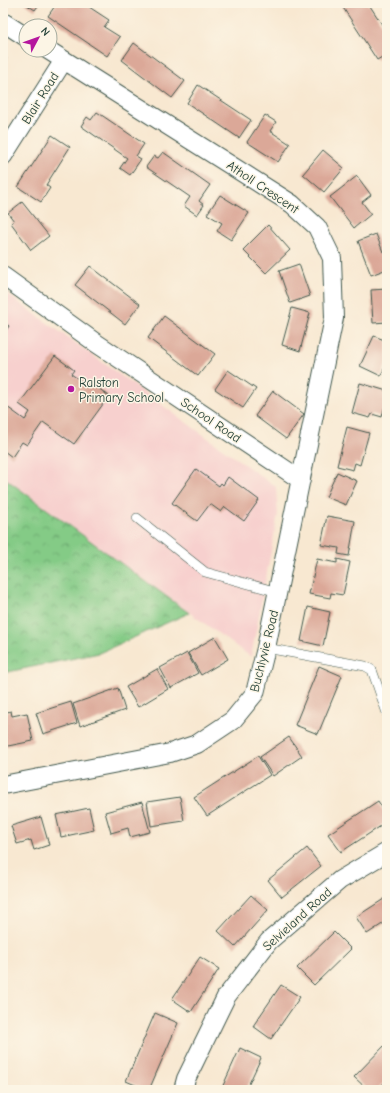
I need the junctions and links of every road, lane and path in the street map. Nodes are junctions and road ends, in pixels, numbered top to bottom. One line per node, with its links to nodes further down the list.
1 (3, 22): 2 (street)
2 (18, 31)
3 (58, 56): 4 (street, Atholl Crescent)
4 (64, 60): 5 (street, Blair Road); 7 (street, Atholl Crescent)
5 (3, 156)
6 (3, 276): 7 (street, School Road)
7 (301, 480): 9 (street, Buchlyvie Road)
8 (137, 518): 9 (lane)
9 (278, 592): 10 (street, Buchlyvie Road)
10 (266, 648): 11 (lane); 12 (street, Buchlyvie Road)
11 (387, 713)
12 (3, 785)
13 (387, 852): 14 (street, Selvieland Road)
14 (183, 1090)

